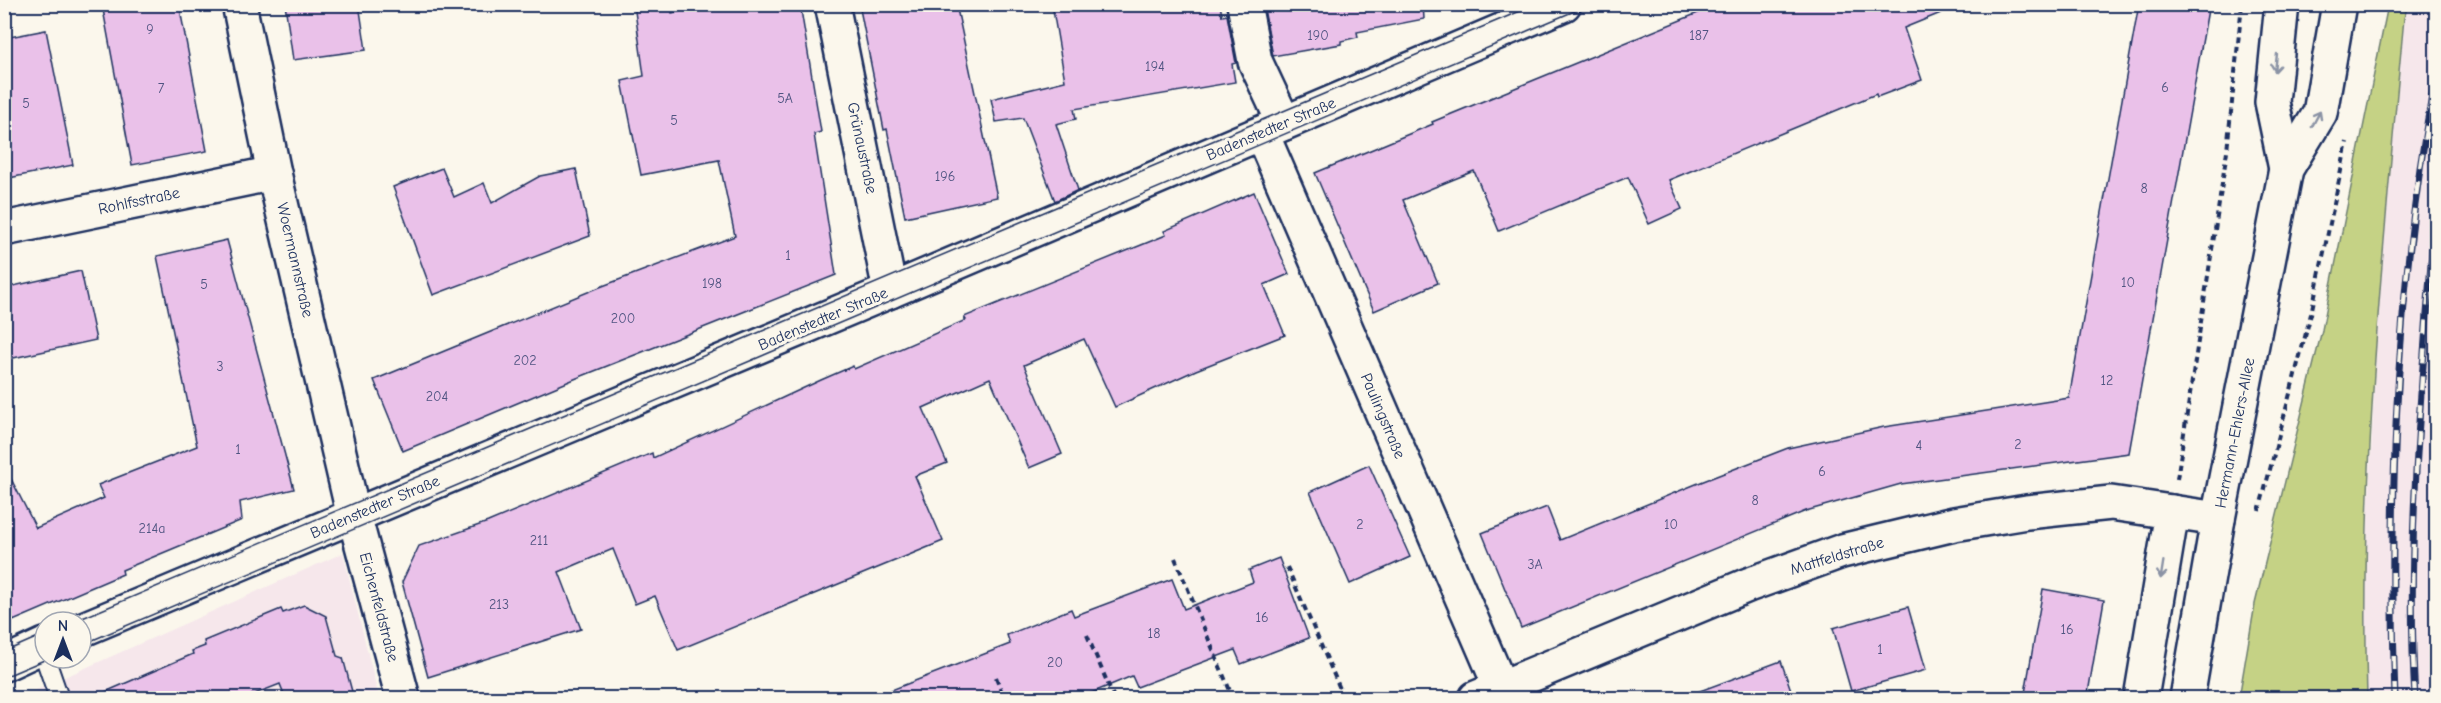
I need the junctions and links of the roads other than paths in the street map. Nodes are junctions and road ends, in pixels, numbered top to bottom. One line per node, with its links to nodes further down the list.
1 (239, 4): 10 (street, Woermannstraße)
2 (832, 4): 12 (street, Grünaustraße)
3 (1244, 4): 8 (street, Paulingstraße)
4 (1564, 4): 7 (street, Badenstedter Straße)
5 (2282, 4): 9 (street, Hermann-Ehlers-Allee, one-way to 9)
6 (2339, 4): 9 (street, Hermann-Ehlers-Allee, one-way to 6)
7 (1527, 12): 8 (street, Badenstedter Straße)
8 (1273, 128): 12 (street, Badenstedter Straße); 20 (street, Paulingstraße)
9 (2286, 169): 15 (street, Hermann-Ehlers-Allee)
10 (274, 173): 11 (street, Rohlfsstraße); 14 (street, Woermannstraße)
11 (4, 229)
12 (890, 291): 14 (street, Badenstedter Straße)
13 (2172, 512): 15 (street, Mattfeldstraße); 20 (street, Mattfeldstraße); 23 (street, one-way to 23)
14 (354, 516): 16 (street, Badenstedter Straße); 22 (street, Eichenfeldstraße)
15 (2218, 519): 24 (street, Hermann-Ehlers-Allee)
16 (93, 625)
17 (33, 651): 18 (street)
18 (4, 664)
19 (50, 670): 21 (lane)
20 (1493, 695)
21 (59, 699)
22 (403, 699)
23 (2141, 699)
24 (2187, 699)

